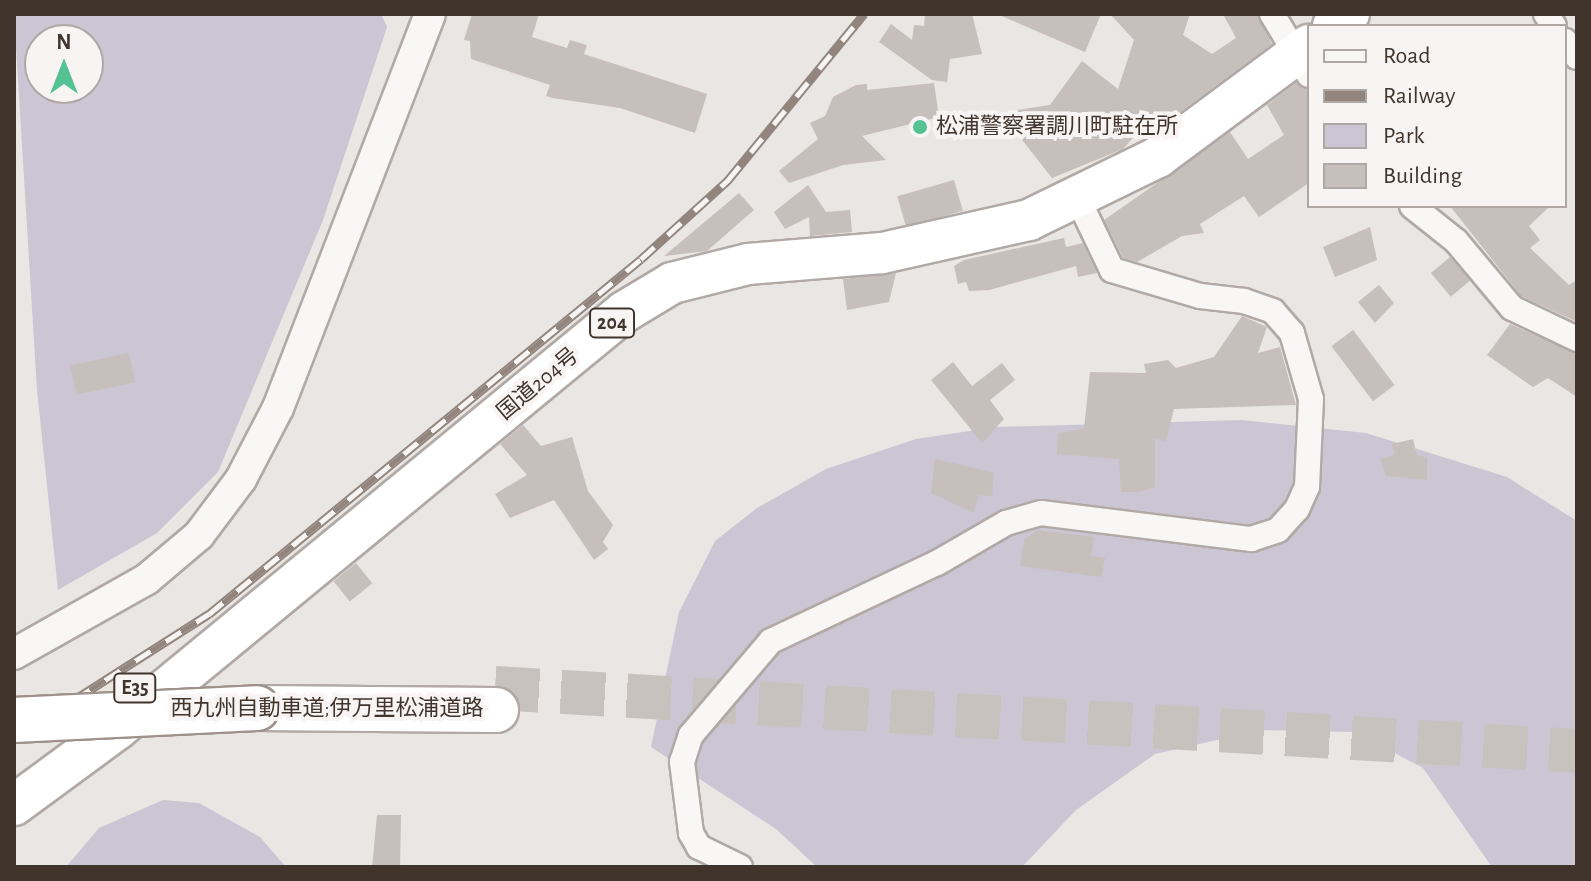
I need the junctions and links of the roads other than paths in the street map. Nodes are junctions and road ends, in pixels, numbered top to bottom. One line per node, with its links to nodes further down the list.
1 (430, 14): 7 (street)
2 (1272, 14): 3 (street)
3 (1305, 58): 4 (highway, 国道204号 / 204)
4 (1078, 199): 13 (highway, 国道204号 / 204); 14 (street)
5 (1415, 208): 6 (street)
6 (1577, 339)
7 (19, 648)
8 (14, 691): 9 (highway, 西九州自動車道;伊万里松浦道路 / E35)
9 (257, 697): 10 (highway, 西九州自動車道;伊万里松浦道路 / E35); 11 (highway, 西九州自動車道;伊万里松浦道路 / E35, bridge); 12 (highway, bridge)
10 (496, 699)
11 (14, 708)
12 (14, 720)
13 (14, 805)
14 (740, 867)

